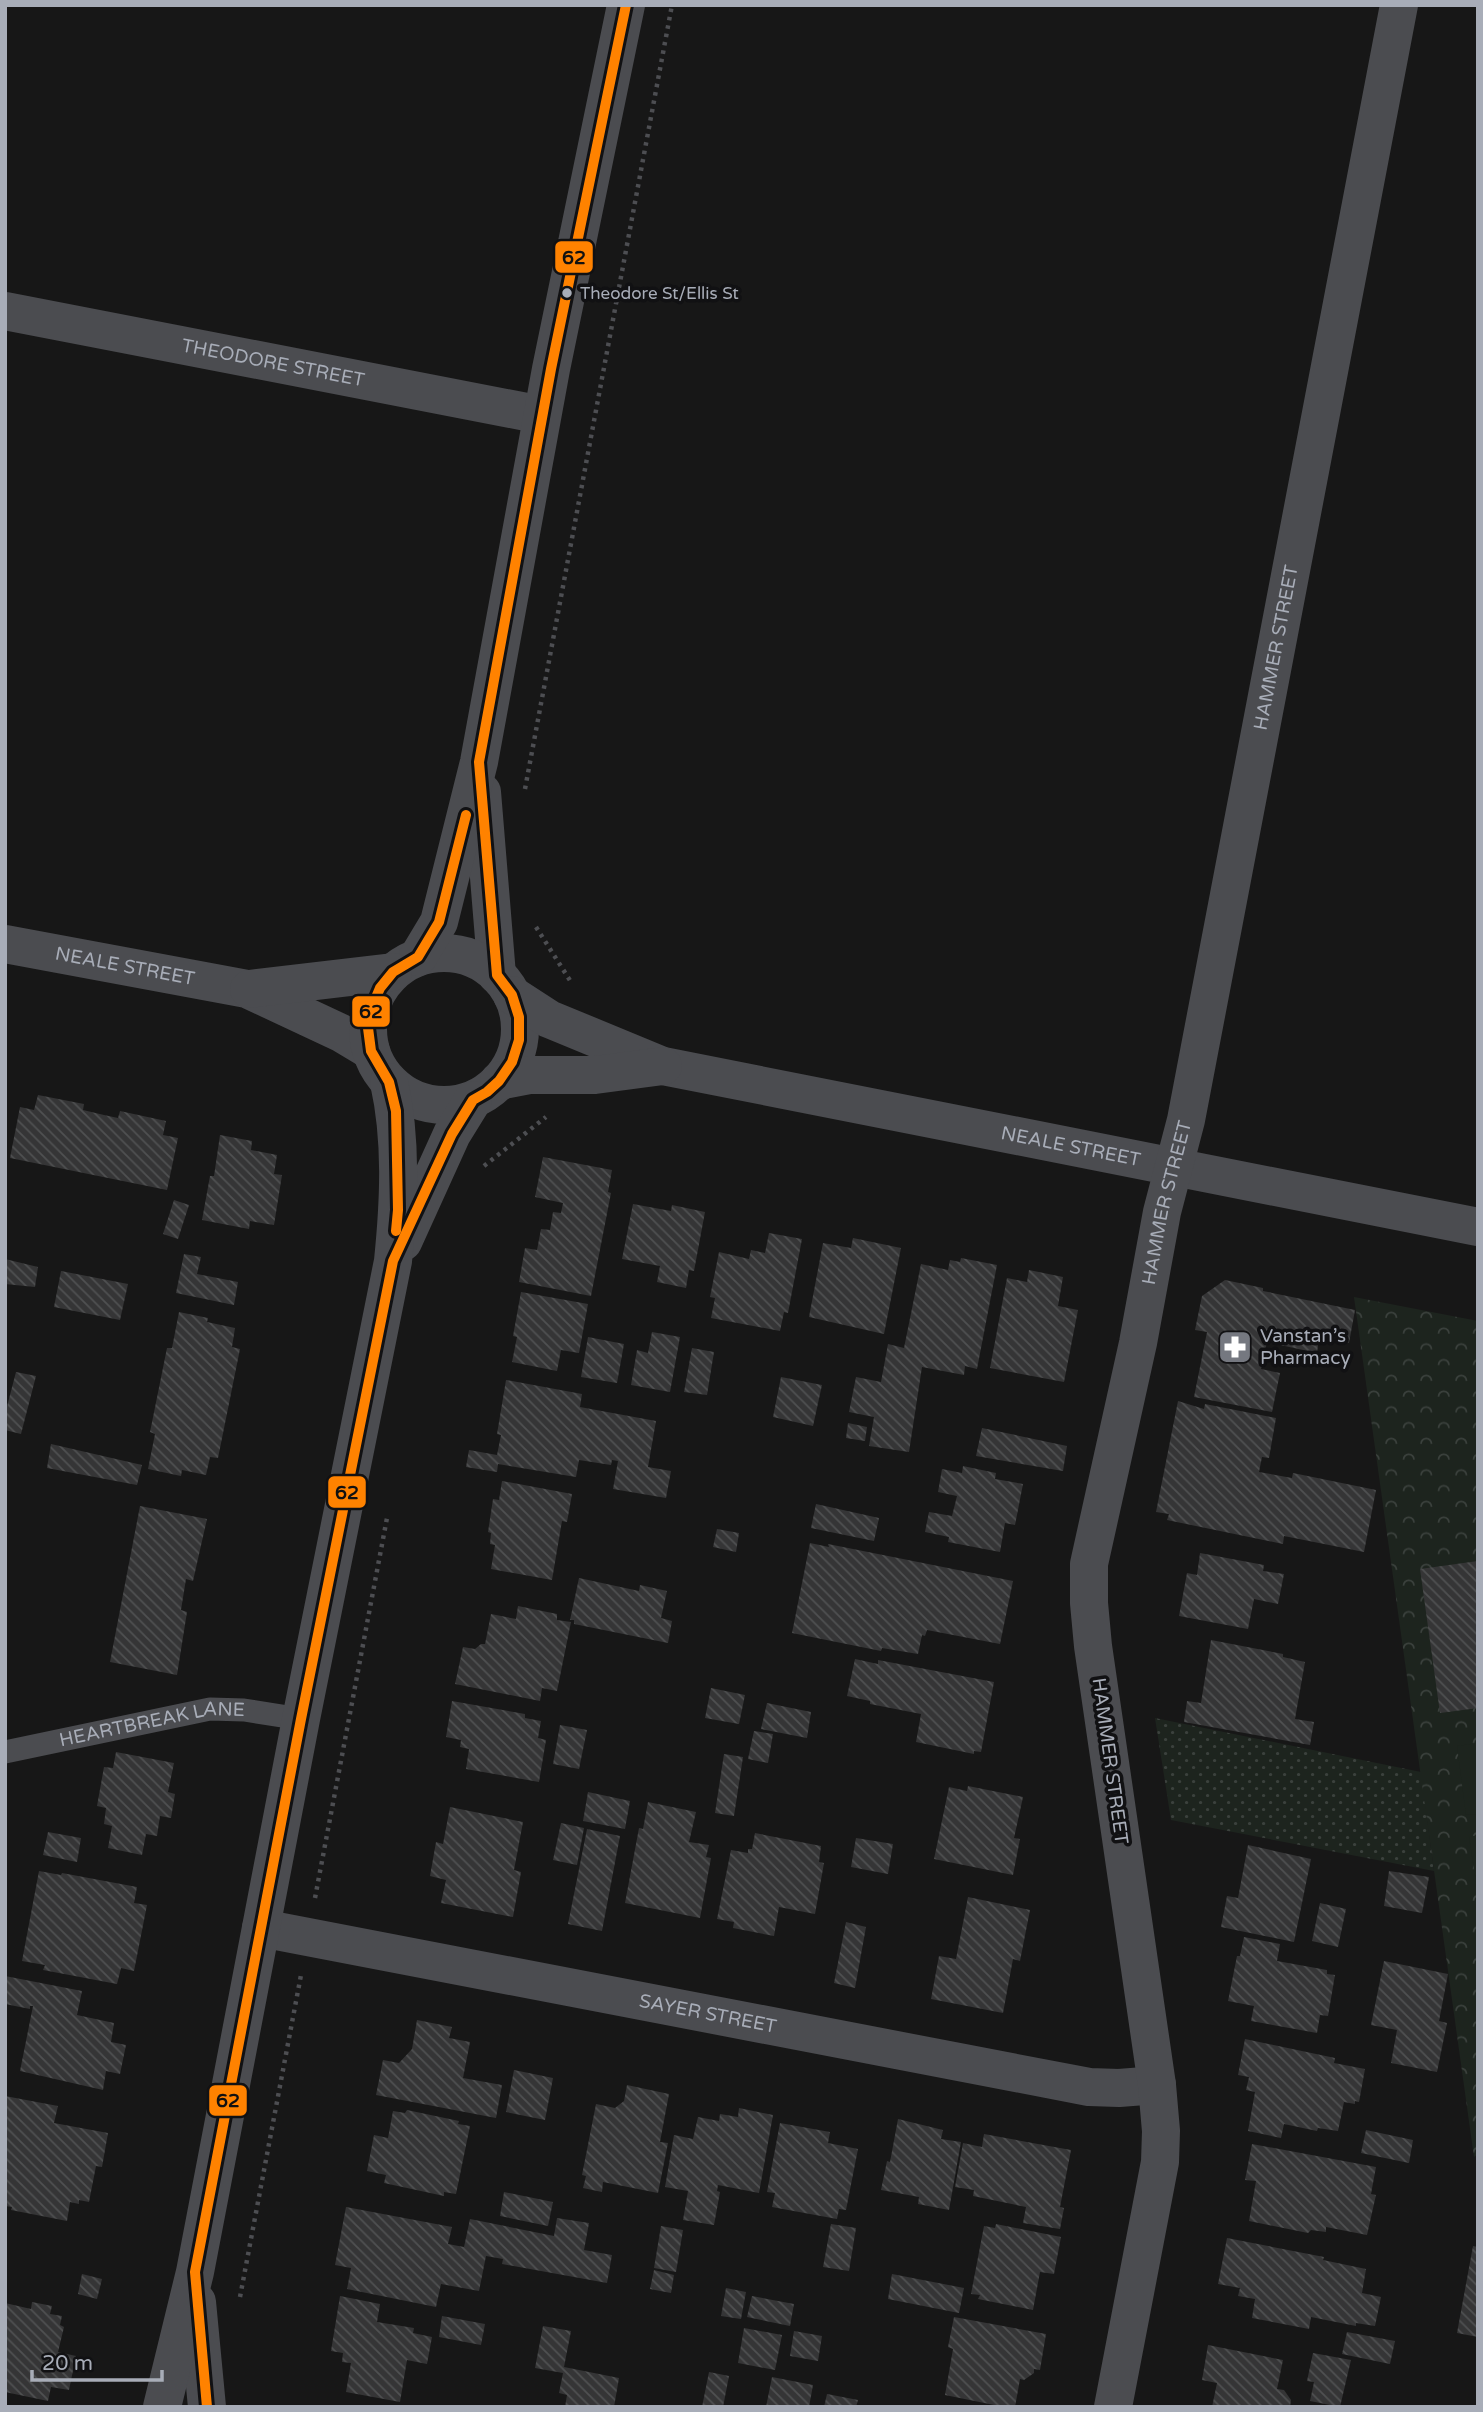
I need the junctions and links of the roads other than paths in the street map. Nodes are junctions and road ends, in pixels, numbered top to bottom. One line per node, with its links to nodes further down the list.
1 (626, 5): 4 (street)
2 (1399, 5): 13 (street, HAMMER STREET)
3 (5, 311): 4 (street, THEODORE STREET)
4 (542, 415): 5 (street)
5 (480, 762): 7 (street); 8 (street)
6 (5, 944): 9 (street, NEALE STREET)
7 (406, 965): 8 (street); 9 (street, NEALE STREET); 10 (street)
8 (504, 985): 11 (street, NEALE STREET); 12 (street)
9 (247, 989): 10 (street, NEALE STREET)
10 (380, 1066): 12 (street); 15 (street)
11 (663, 1066): 12 (street, NEALE STREET); 13 (street, NEALE STREET)
12 (486, 1090): 15 (street)
13 (1172, 1168): 14 (street, NEALE STREET); 19 (street, HAMMER STREET)
14 (1478, 1227)
15 (393, 1261): 16 (street)
16 (301, 1719): 17 (lane, HEARTBREAK LANE); 18 (street)
17 (5, 1752)
18 (261, 1928): 19 (street, SAYER STREET); 20 (street)
19 (1157, 2085): 23 (street, HAMMER STREET)
20 (195, 2272): 21 (street); 22 (street)
21 (162, 2407)
22 (207, 2407)
23 (1113, 2407)

